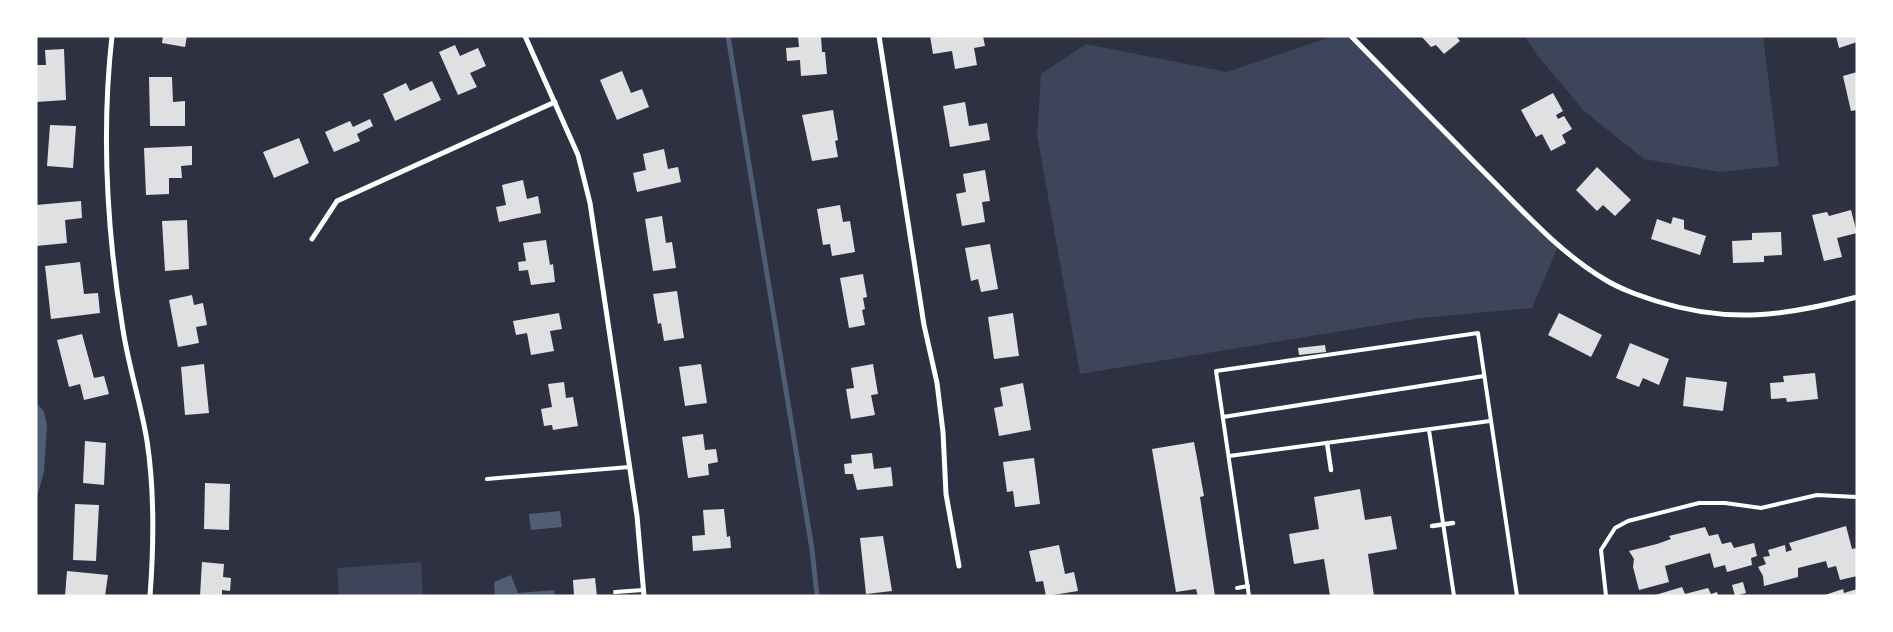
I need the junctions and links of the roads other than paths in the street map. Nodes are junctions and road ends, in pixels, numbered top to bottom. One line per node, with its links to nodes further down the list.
1 (112, 36): 26 (street)
2 (525, 36): 5 (street)
3 (879, 36): 21 (street)
4 (1351, 36): 7 (street)
5 (555, 102): 6 (street); 14 (street)
6 (312, 239)
7 (1857, 297)
8 (1484, 376): 9 (lane); 9 (lane); 10 (lane)
9 (1223, 417): 13 (lane)
10 (1490, 421): 11 (lane); 29 (lane)
11 (1429, 430): 12 (lane); 19 (lane)
12 (1327, 443): 13 (lane); 15 (street)
13 (1229, 456): 22 (lane)
14 (630, 467): 16 (lane); 25 (street)
15 (1331, 470)
16 (487, 479)
17 (1857, 497): 30 (lane)
18 (1453, 522): 19 (street)
19 (1443, 524): 20 (street); 28 (lane)
20 (1432, 526)
21 (960, 566)
22 (1248, 586): 23 (lane); 27 (lane)
23 (1237, 588)
24 (615, 592): 25 (lane)
25 (643, 593)
26 (150, 596)
27 (1249, 596)
28 (1454, 596)
29 (1517, 596)
30 (1606, 596)

